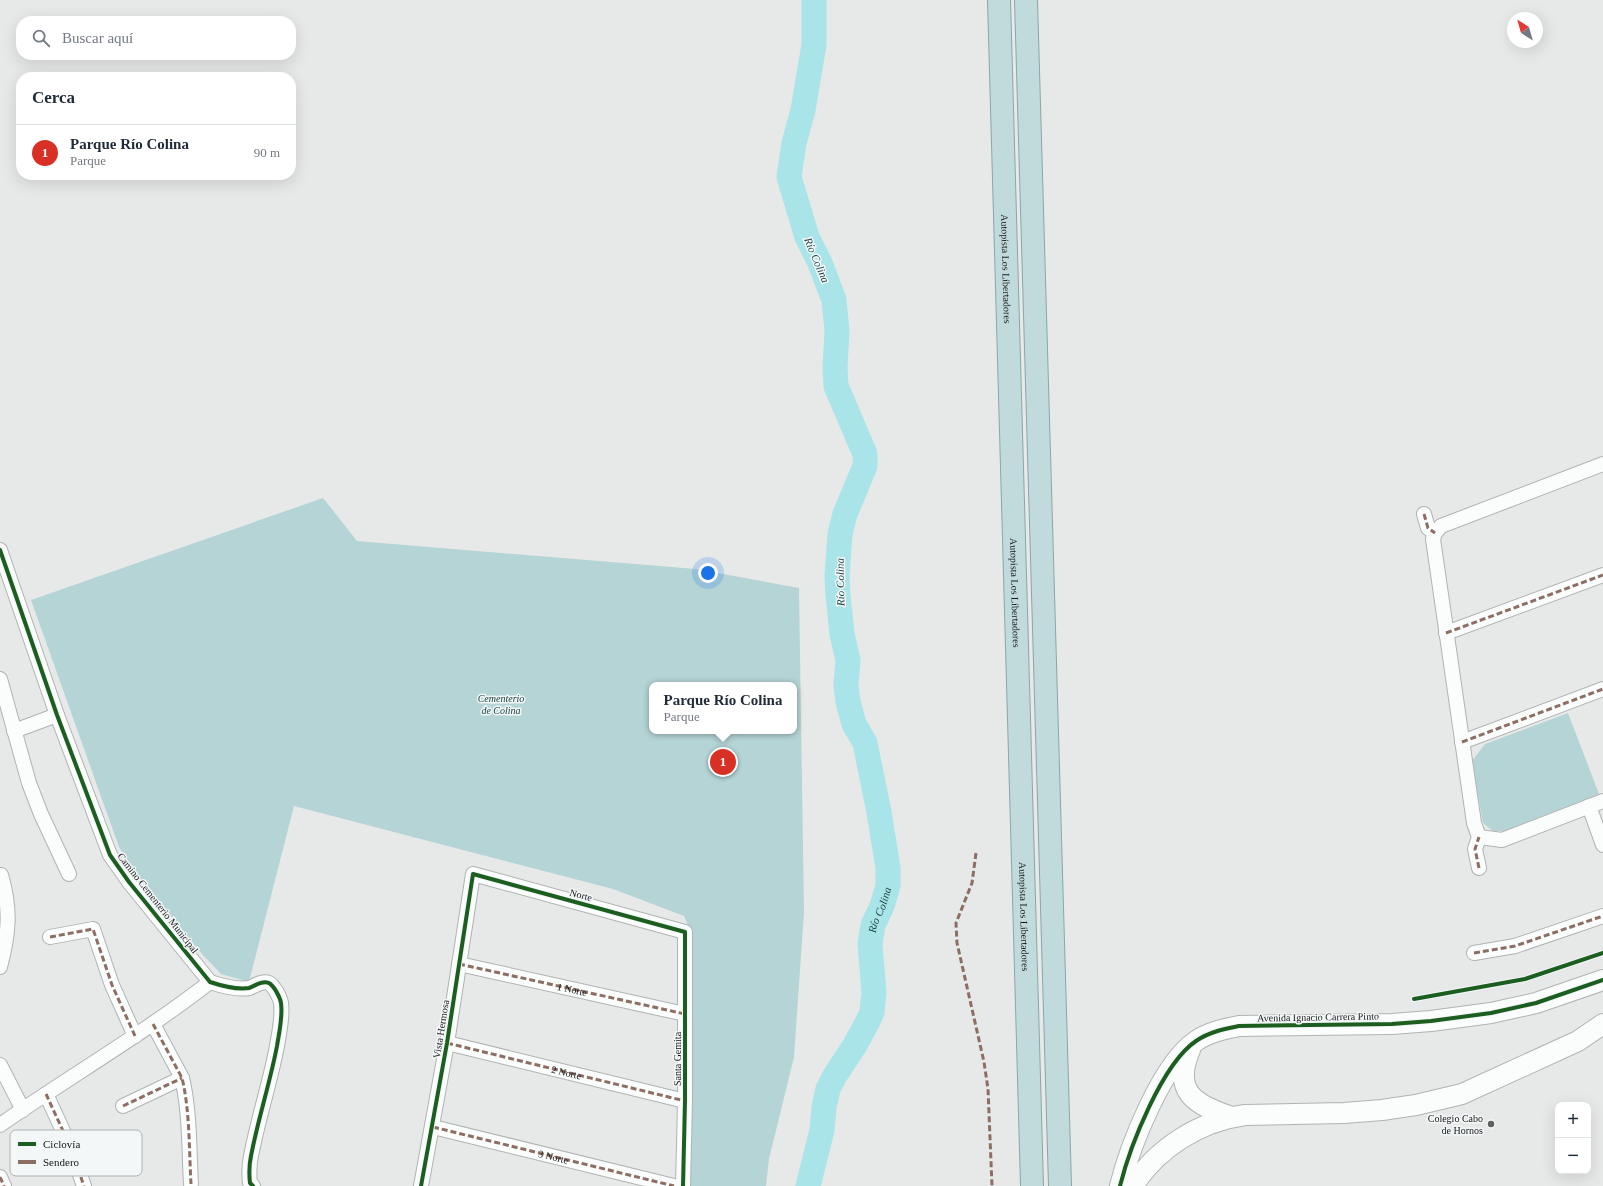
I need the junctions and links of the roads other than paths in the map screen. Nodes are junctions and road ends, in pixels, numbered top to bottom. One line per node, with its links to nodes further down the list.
1 (999, 0): 55 (highway, Autopista Los Libertadores)
2 (1026, 0): 56 (highway)
3 (1603, 464): 5 (street)
4 (1424, 514): 5 (street)
5 (1435, 533): 8 (street)
6 (0, 550): 11 (street, Camino Cementerio Municipal)
7 (1603, 575): 8 (street)
8 (1446, 633): 13 (street)
9 (0, 679): 12 (street)
10 (1603, 689): 13 (street)
11 (57, 715): 12 (street); 29 (street, Camino Cementerio Municipal)
12 (14, 731): 19 (street)
13 (1462, 742): 16 (street)
14 (1603, 801): 15 (street)
15 (1589, 806): 16 (street); 17 (street)
16 (1480, 837): 18 (street)
17 (1603, 845)
18 (1479, 868)
19 (69, 874)
20 (473, 874): 23 (street, Norte); 26 (street, Vista Hermosa)
21 (0, 875): 27 (street)
22 (1603, 916): 25 (street)
23 (685, 932): 30 (street, Santa Gemita)
24 (50, 937): 33 (street)
25 (1474, 953)
26 (459, 964): 30 (street, 1 Norte); 35 (street, Vista Hermosa)
27 (0, 967)
28 (1603, 980): 34 (street, Avenida Ignacio Carrera Pinto)
29 (210, 982): 31 (street); 51 (street)
30 (686, 1014): 39 (street, Santa Gemita)
31 (153, 1024): 33 (street); 37 (street)
32 (1602, 1027): 42 (street)
33 (135, 1036): 38 (street)
34 (1196, 1041): 42 (street); 57 (street, Avenida Ignacio Carrera Pinto)
35 (447, 1043): 39 (street, 2 Norte); 44 (street, Vista Hermosa)
36 (0, 1065): 41 (street)
37 (182, 1078): 40 (street); 48 (street)
38 (46, 1094): 41 (street); 45 (street)
39 (685, 1102): 54 (street, Santa Gemita)
40 (123, 1106)
41 (23, 1110): 43 (street)
42 (1232, 1116): 58 (street)
43 (0, 1126)
44 (433, 1127): 52 (street, Vista Hermosa); 53 (street, 3 Norte)
45 (63, 1130)
46 (80, 1176): 50 (street)
47 (0, 1177): 49 (street)
48 (191, 1184)
49 (4, 1186)
50 (84, 1186)
51 (253, 1186)
52 (421, 1186)
53 (674, 1186)
54 (683, 1186)
55 (1032, 1186)
56 (1060, 1186)
57 (1120, 1186)
58 (1133, 1186)

